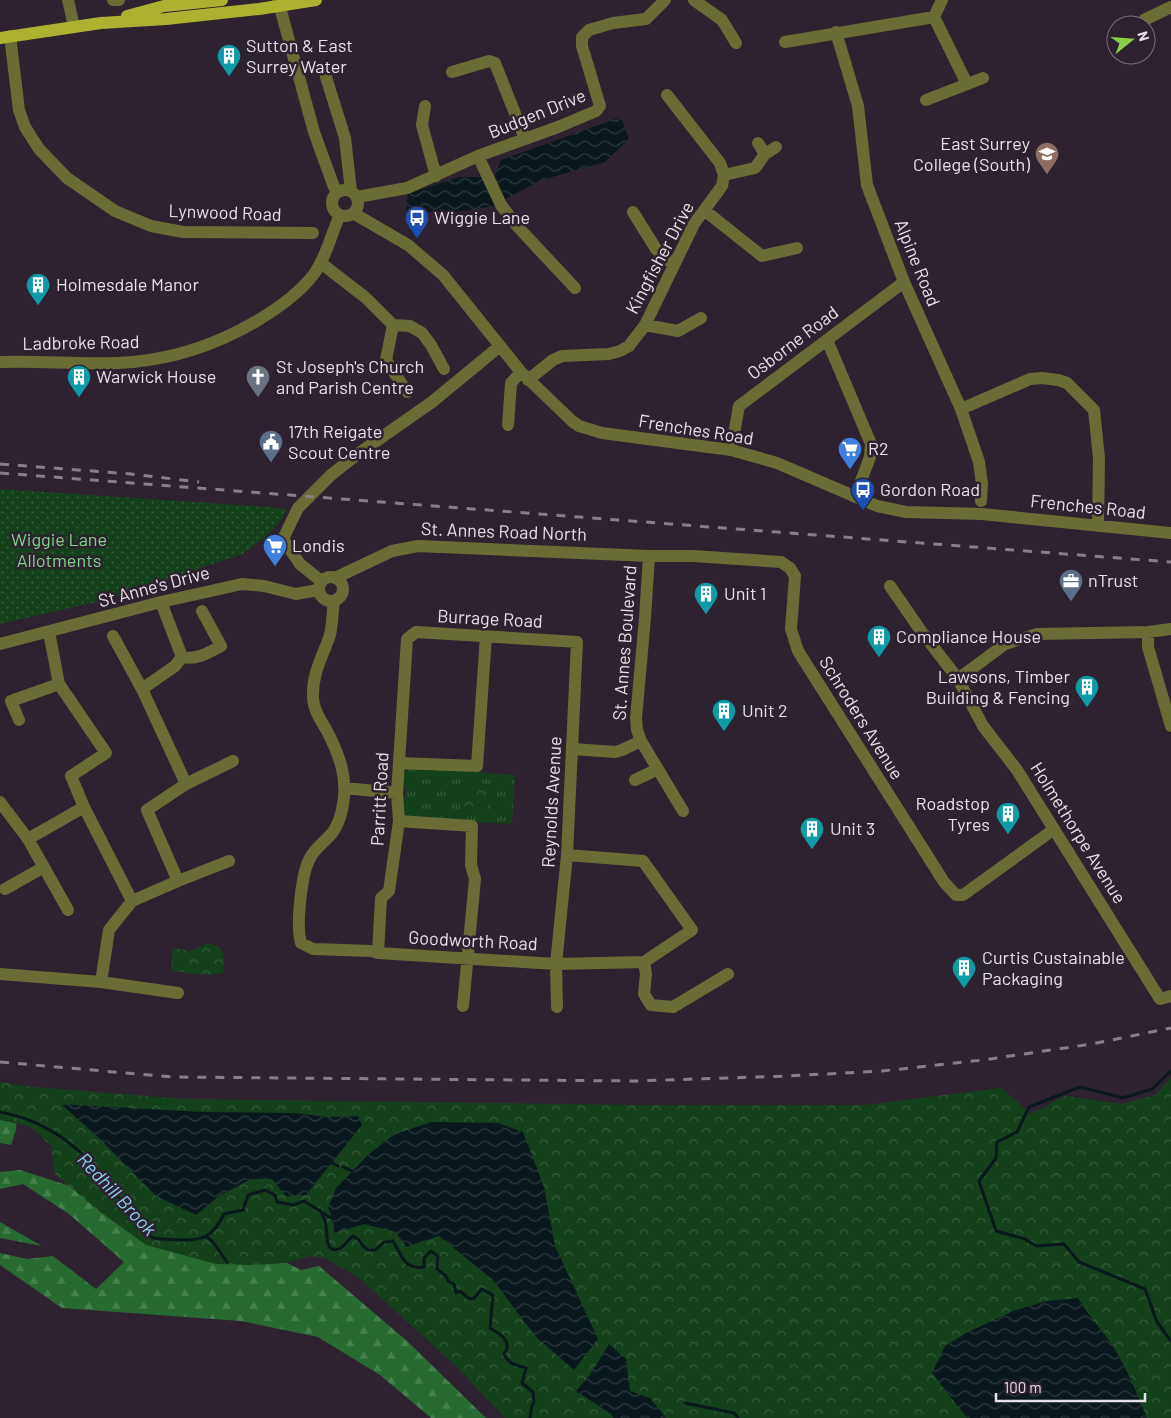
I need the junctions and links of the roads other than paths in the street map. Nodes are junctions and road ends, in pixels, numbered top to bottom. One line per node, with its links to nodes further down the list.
1 (68, 0): 14 (street)
2 (113, 0): 3 (street)
3 (119, 0)
4 (222, 0): 13 (main road)
5 (316, 0): 9 (main road)
6 (665, 0): 26 (street, Budgen Drive)
7 (694, 0): 18 (street)
8 (942, 0): 12 (street)
9 (279, 3): 13 (main road); 31 (street)
10 (1171, 7): 11 (street)
11 (1154, 15)
12 (934, 17): 15 (street); 22 (street)
13 (101, 23): 14 (main road)
14 (74, 26): 16 (main road)
15 (836, 32): 17 (street); 40 (street, Alpine Road)
16 (5, 37): 36 (street, Lynwood Road)
17 (785, 42)
18 (736, 43)
19 (452, 72): 26 (street)
20 (326, 77): 32 (street)
21 (983, 78): 22 (street)
22 (967, 84): 24 (street)
23 (667, 95): 29 (street)
24 (926, 100)
25 (425, 106): 30 (street)
26 (525, 139): 28 (street, Budgen Drive)
27 (766, 148): 29 (street)
28 (478, 156): 30 (street, Budgen Drive); 41 (street)
29 (724, 175): 33 (street, Kingfisher Drive)
30 (436, 176): 32 (street, Budgen Drive)
31 (337, 192): 32 (street); 35 (street)
32 (354, 194): 35 (street)
33 (704, 210): 37 (street); 39 (street, Kingfisher Drive)
34 (634, 212): 39 (street)
35 (346, 214): 38 (street, Ladbroke Road); 46 (street, Frenches Road)
36 (313, 233)
37 (797, 248)
38 (321, 263): 43 (street); 47 (street, Ladbroke Road)
39 (673, 265): 44 (street, Kingfisher Drive)
40 (904, 282): 45 (street, Osborne Road); 51 (street, Alpine Road)
41 (575, 288)
42 (702, 318): 44 (street)
43 (393, 325): 48 (street); 50 (street)
44 (645, 325): 49 (street, Kingfisher Drive)
45 (827, 340): 53 (street, Osborne Road); 54 (street)
46 (500, 346): 49 (street, Frenches Road); 60 (street)
47 (0, 362)
48 (444, 369)
49 (525, 376): 52 (street, Kingfisher Drive); 53 (street, Frenches Road)
50 (407, 392)
51 (961, 409): 55 (street, Alpine Road); 56 (street)
52 (508, 425)
53 (731, 450): 54 (street, Frenches Road)
54 (855, 497): 56 (street, Frenches Road)
55 (981, 501)
56 (1098, 525): 57 (street, Frenches Road)
57 (1171, 533)
58 (649, 556): 59 (street, St. Annes Road North); 79 (street, St. Annes Boulevard); 92 (street, Schroders Avenue)
59 (335, 578): 60 (street); 62 (street)
60 (320, 586): 62 (street); 63 (street, St Anne's Drive)
61 (890, 586): 74 (street, Holmethorpe Avenue)
62 (334, 601): 86 (street)
63 (161, 602): 66 (street, St Anne's Drive); 73 (street)
64 (202, 611): 73 (street)
65 (1171, 629): 67 (street)
66 (49, 632): 72 (street, St Anne's Drive); 75 (street)
67 (1148, 632): 74 (street); 78 (street)
68 (113, 636): 76 (street)
69 (486, 636): 70 (street, Burrage Road); 71 (street, Burrage Road); 82 (street)
70 (577, 642): 80 (street, Reynolds Avenue)
71 (406, 643): 82 (street, Parritt Road)
72 (0, 644)
73 (182, 657): 76 (street)
74 (958, 679): 92 (street, Holmethorpe Avenue)
75 (59, 684): 77 (street); 89 (street)
76 (142, 688): 85 (street)
77 (19, 720)
78 (1171, 726)
79 (641, 741): 80 (street); 83 (street, St. Annes Boulevard)
80 (572, 749): 94 (street, Reynolds Avenue)
81 (233, 761): 85 (street)
82 (399, 763): 87 (street, Parritt Road)
83 (658, 769): 84 (street); 90 (street, St. Annes Boulevard)
84 (635, 780)
85 (186, 784): 97 (street)
86 (344, 788): 87 (street); 101 (street, Goodworth Road)
87 (396, 793): 91 (street, Parritt Road)
88 (0, 802): 93 (street)
89 (84, 807): 93 (street); 99 (street)
90 (683, 811)
91 (399, 821): 101 (street, Parritt Road); 102 (street)
92 (1053, 830): 109 (street, Holmethorpe Avenue)
93 (28, 839): 96 (street)
94 (567, 854): 103 (street, Reynolds Avenue); 104 (street)
95 (229, 861): 97 (street)
96 (44, 868): 98 (street); 100 (street)
97 (178, 881): 99 (street)
98 (5, 889)
99 (132, 901): 107 (street)
100 (68, 910)
101 (378, 953): 102 (street, Goodworth Road)
102 (467, 958): 103 (street, Goodworth Road); 110 (street)
103 (556, 964): 104 (street, Goodworth Road); 111 (street, Reynolds Avenue)
104 (645, 968): 106 (street)
105 (0, 974): 107 (street)
106 (728, 974)
107 (101, 982): 108 (street)
108 (178, 993)
109 (1171, 996)
110 (463, 1006)
111 (557, 1006)

